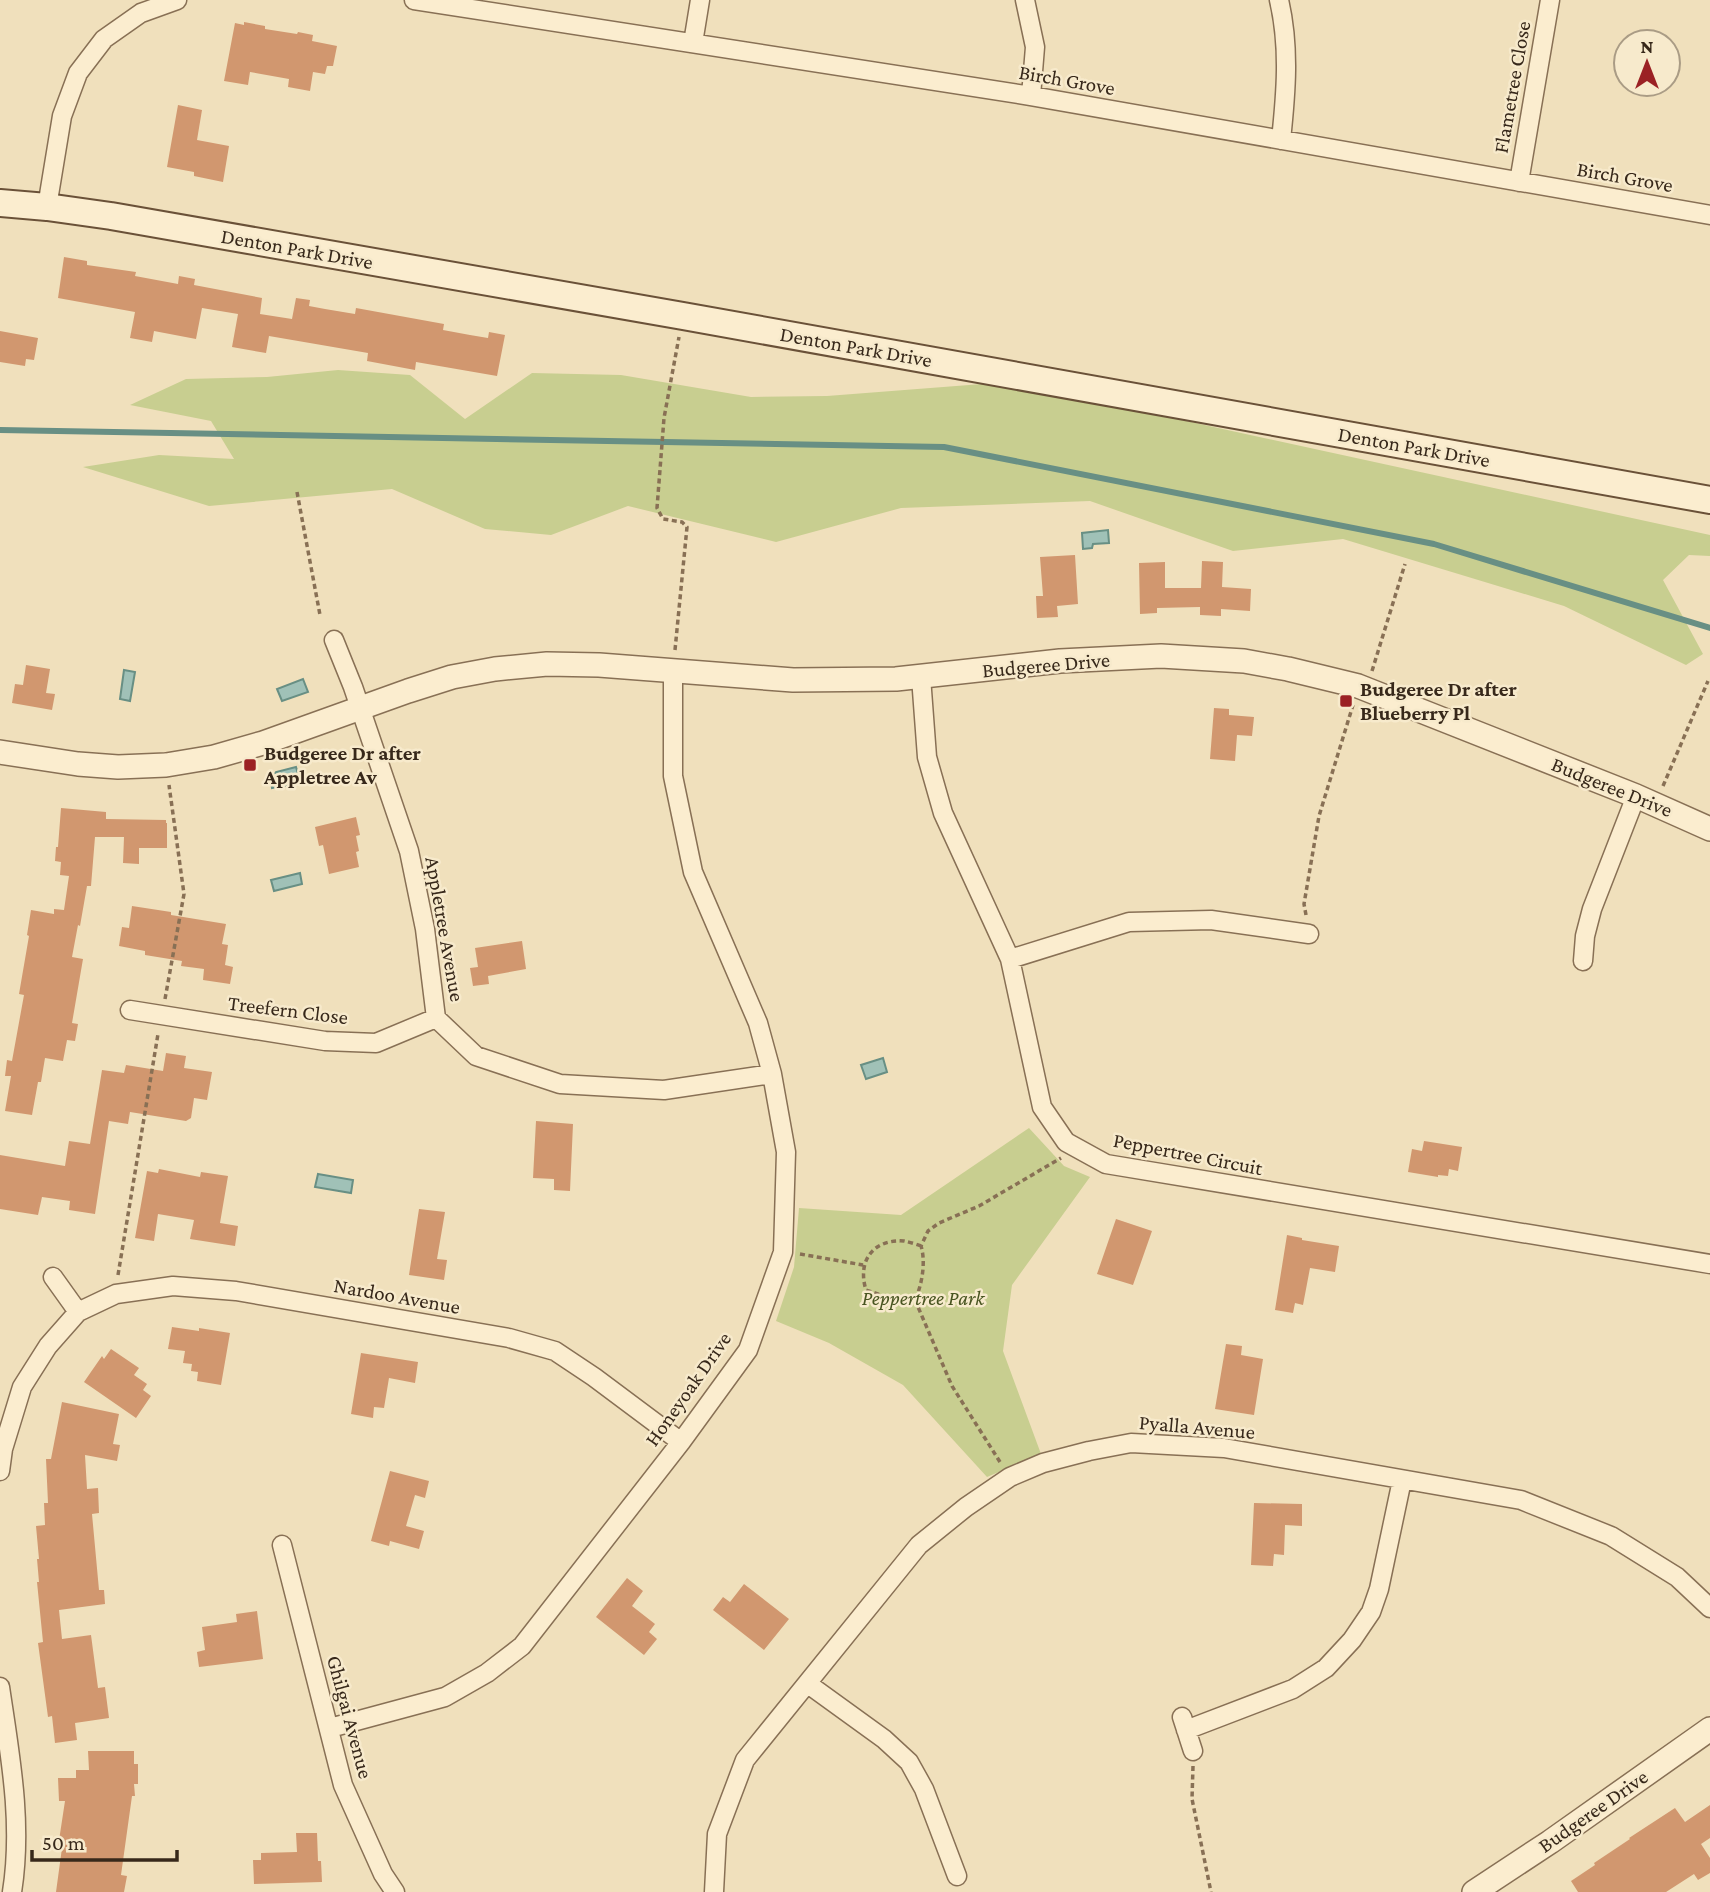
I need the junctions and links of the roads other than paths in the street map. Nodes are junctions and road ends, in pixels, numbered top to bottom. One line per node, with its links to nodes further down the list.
1 (177, 0): 12 (street)
2 (414, 0): 7 (street, Birch Grove)
3 (700, 0): 7 (street)
4 (1026, 0): 8 (street)
5 (1279, 0): 9 (street)
6 (1550, 0): 10 (street, Flametree Close)
7 (693, 43): 8 (street, Birch Grove)
8 (1031, 96): 9 (street, Birch Grove)
9 (1281, 140): 10 (street, Birch Grove)
10 (1519, 182): 13 (street, Birch Grove)
11 (0, 203): 12 (main road, Denton Park Drive)
12 (47, 207): 14 (main road, Denton Park Drive)
13 (1710, 215)
14 (1710, 500)
15 (334, 640): 18 (street)
16 (674, 661): 17 (street, Budgeree Drive); 18 (street, Budgeree Drive); 27 (street, Honeyoak Drive)
17 (921, 677): 20 (street, Budgeree Drive); 23 (street, Peppertree Circuit)
18 (359, 709): 19 (street, Budgeree Drive); 26 (street, Appletree Avenue)
19 (0, 752)
20 (1645, 800): 21 (street, Budgeree Drive); 24 (street)
21 (1710, 829)
22 (1309, 933): 23 (street)
23 (1010, 958): 28 (street, Peppertree Circuit)
24 (1583, 961)
25 (130, 1010): 26 (street, Treefern Close)
26 (436, 1018): 27 (street, Appletree Avenue)
27 (772, 1074): 31 (street, Honeyoak Drive)
28 (1710, 1264)
29 (53, 1276): 30 (street)
30 (78, 1312): 31 (street, Nardoo Avenue); 32 (street, Nardoo Avenue)
31 (681, 1442): 38 (street, Honeyoak Drive)
32 (0, 1471)
33 (1402, 1480): 35 (street, Pyalla Avenue); 36 (street, Pyalla Avenue); 40 (street)
34 (282, 1545): 38 (street, Ghilgai Avenue)
35 (1710, 1608)
36 (808, 1684): 41 (street); 44 (street, Pyalla Avenue)
37 (0, 1686): 42 (street)
38 (330, 1728): 43 (street, Ghilgai Avenue)
39 (1710, 1729): 45 (street, Budgeree Drive)
40 (1194, 1751)
41 (957, 1876)
42 (12, 1892)
43 (395, 1892)
44 (714, 1892)
45 (1474, 1892)

